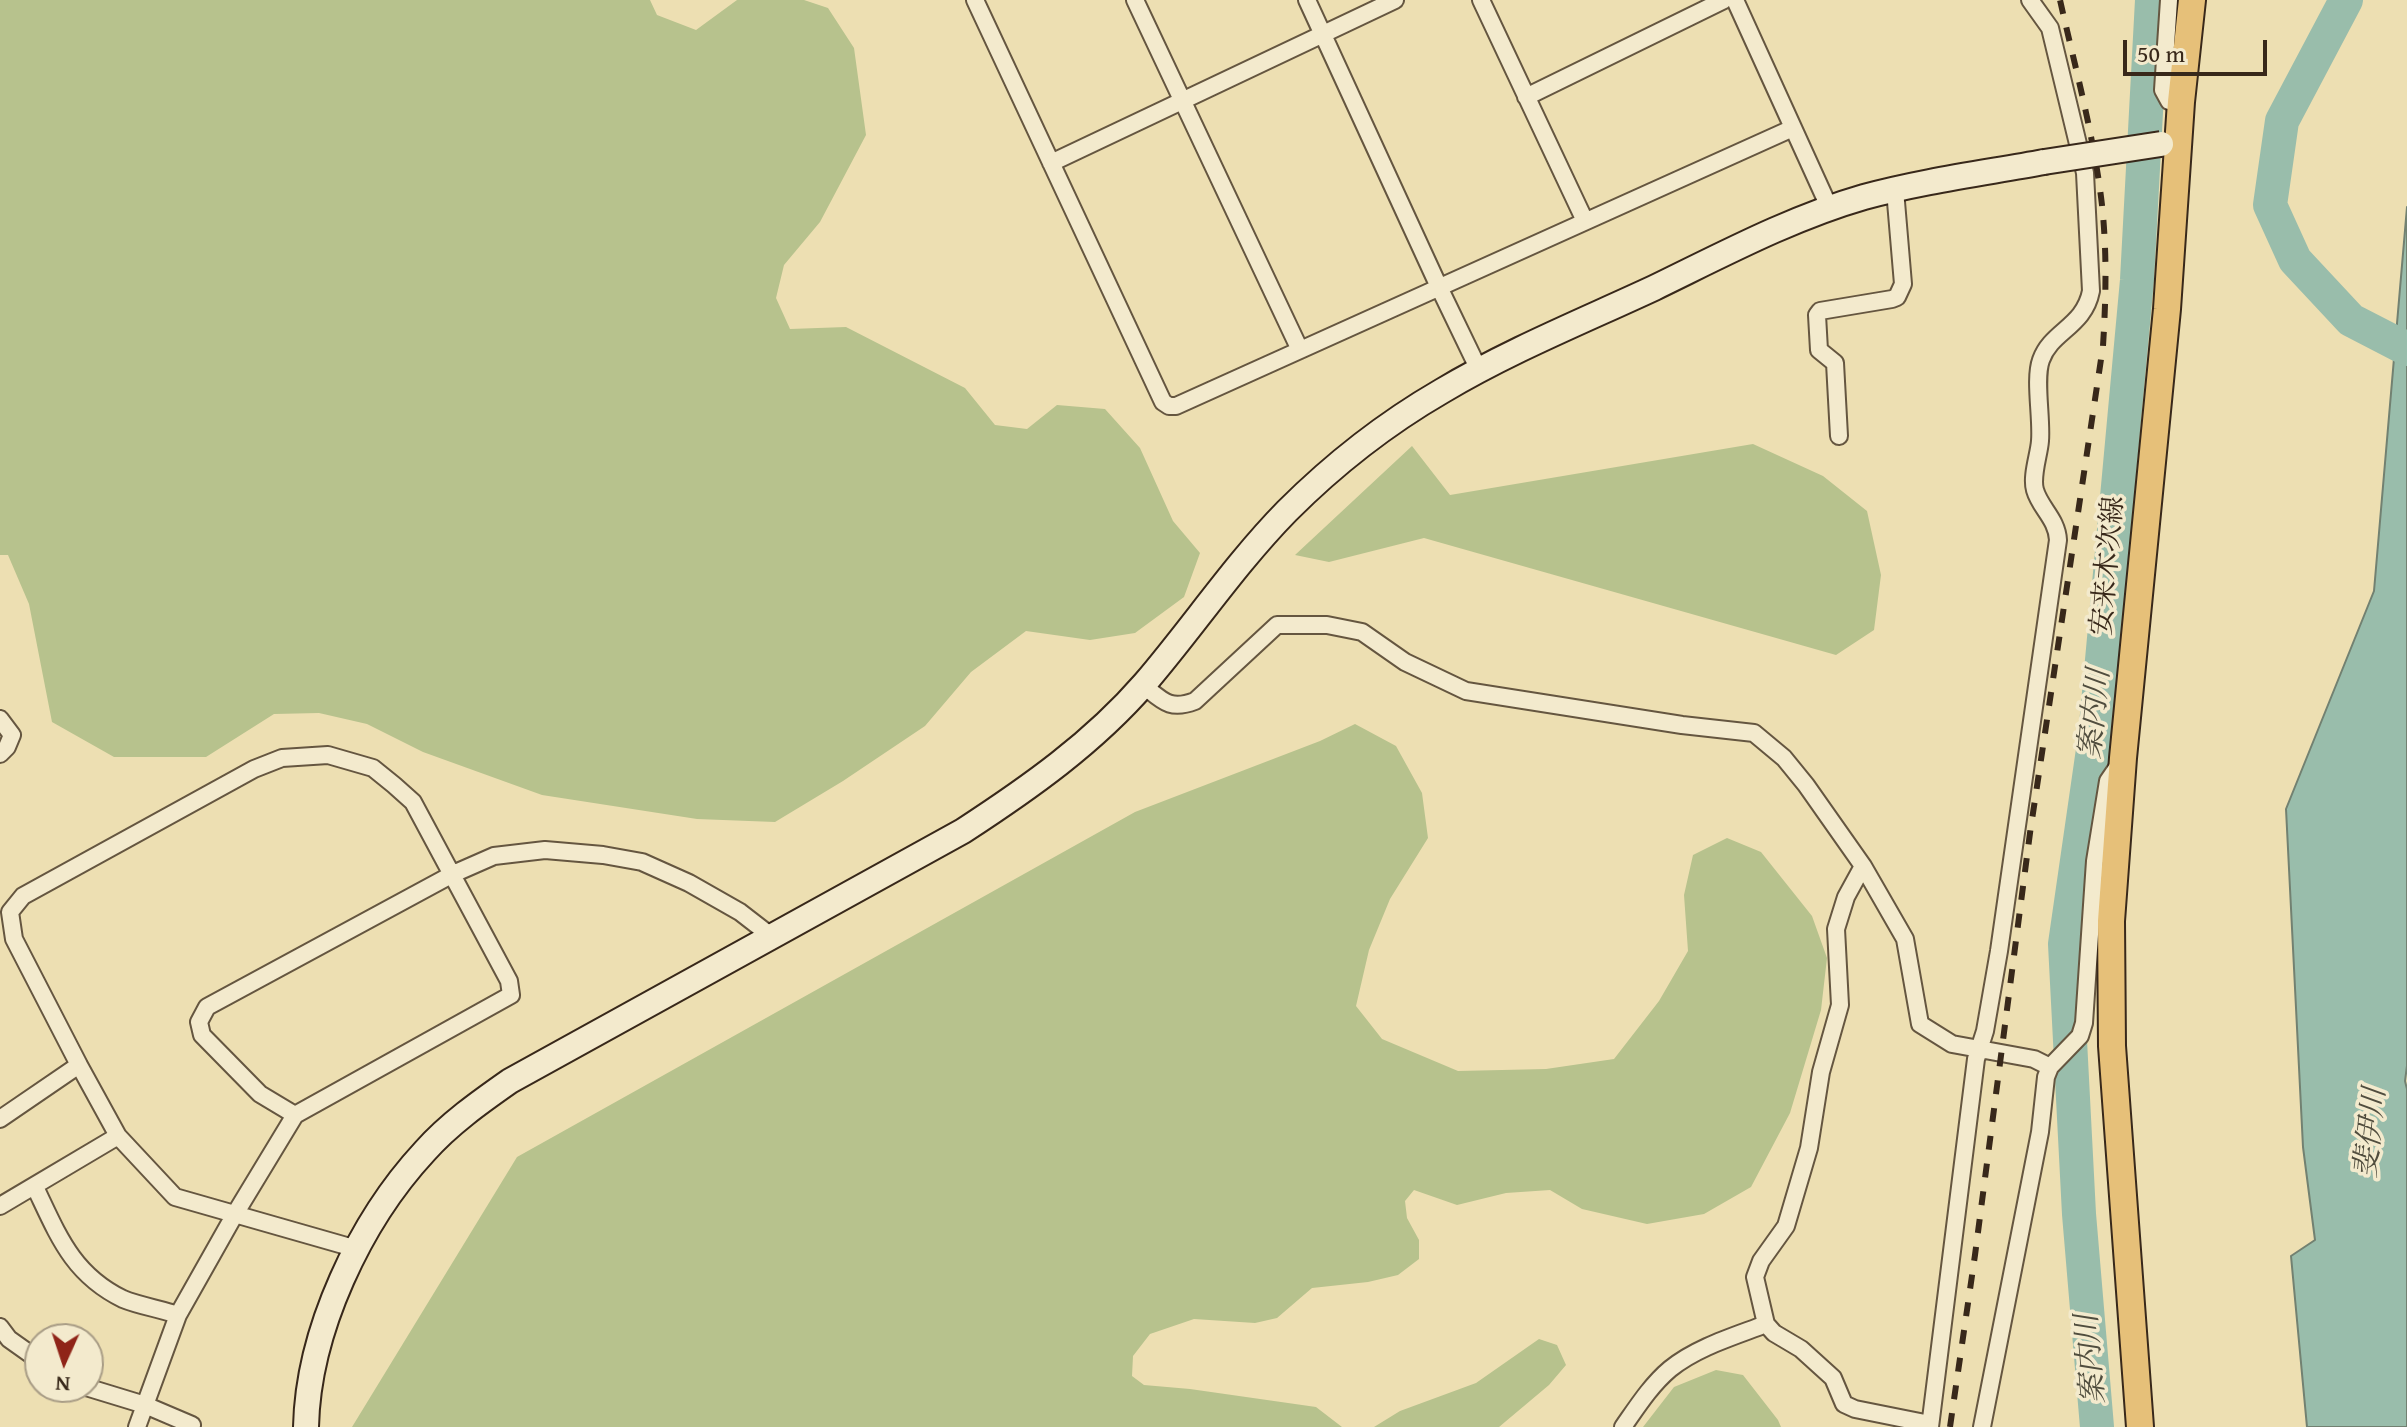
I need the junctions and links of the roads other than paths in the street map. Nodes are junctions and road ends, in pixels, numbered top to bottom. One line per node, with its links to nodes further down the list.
1 (975, 0): 17 (street)
2 (1135, 0): 13 (street)
3 (1307, 0): 11 (street)
4 (1395, 0): 11 (street)
5 (1481, 0): 12 (street)
6 (1724, 0): 12 (street)
7 (1735, 0): 15 (street)
8 (2030, 0): 32 (street)
9 (2169, 0): 14 (street)
10 (2192, 0): 14 (main road, 安来木次線)
11 (1323, 33): 13 (street); 21 (street)
12 (1526, 97): 20 (street)
13 (1182, 100): 17 (street); 22 (street)
14 (2181, 102): 16 (main road, 安来木次線)
15 (1793, 128): 19 (street); 20 (street)
16 (2169, 143): 18 (street, bridge); 28 (main road, 安来木次線)
17 (1051, 163): 22 (street)
18 (1895, 190): 19 (street); 24 (street)
19 (1830, 209): 23 (street)
20 (1585, 221): 21 (street)
21 (1439, 287): 22 (street); 23 (street)
22 (1300, 350)
23 (1479, 370): 25 (street)
24 (1839, 436)
25 (1143, 685): 29 (street); 31 (street)
26 (0, 719): 27 (street)
27 (0, 754)
28 (2123, 758): 34 (street); 54 (main road, 安来木次線)
29 (1863, 866): 32 (street); 43 (street)
30 (453, 874): 31 (street); 33 (street); 35 (street); 35 (street)
31 (771, 936): 41 (street)
32 (1979, 1050): 34 (street); 49 (street)
33 (79, 1065): 36 (street); 37 (street)
34 (2052, 1065): 53 (street)
35 (295, 1115): 40 (street)
36 (0, 1119)
37 (118, 1136): 38 (street); 40 (street)
38 (35, 1187): 39 (street); 42 (street)
39 (0, 1206)
40 (235, 1214): 41 (street); 42 (street)
41 (357, 1249): 51 (street)
42 (178, 1315): 47 (street)
43 (1766, 1324): 49 (street); 52 (street)
44 (0, 1327): 45 (street)
45 (24, 1350)
46 (104, 1392): 47 (street)
47 (145, 1405): 48 (street); 50 (street)
48 (192, 1425)
49 (1930, 1425)
50 (137, 1427)
51 (306, 1427)
52 (1623, 1427)
53 (1982, 1427)
54 (2140, 1427)

